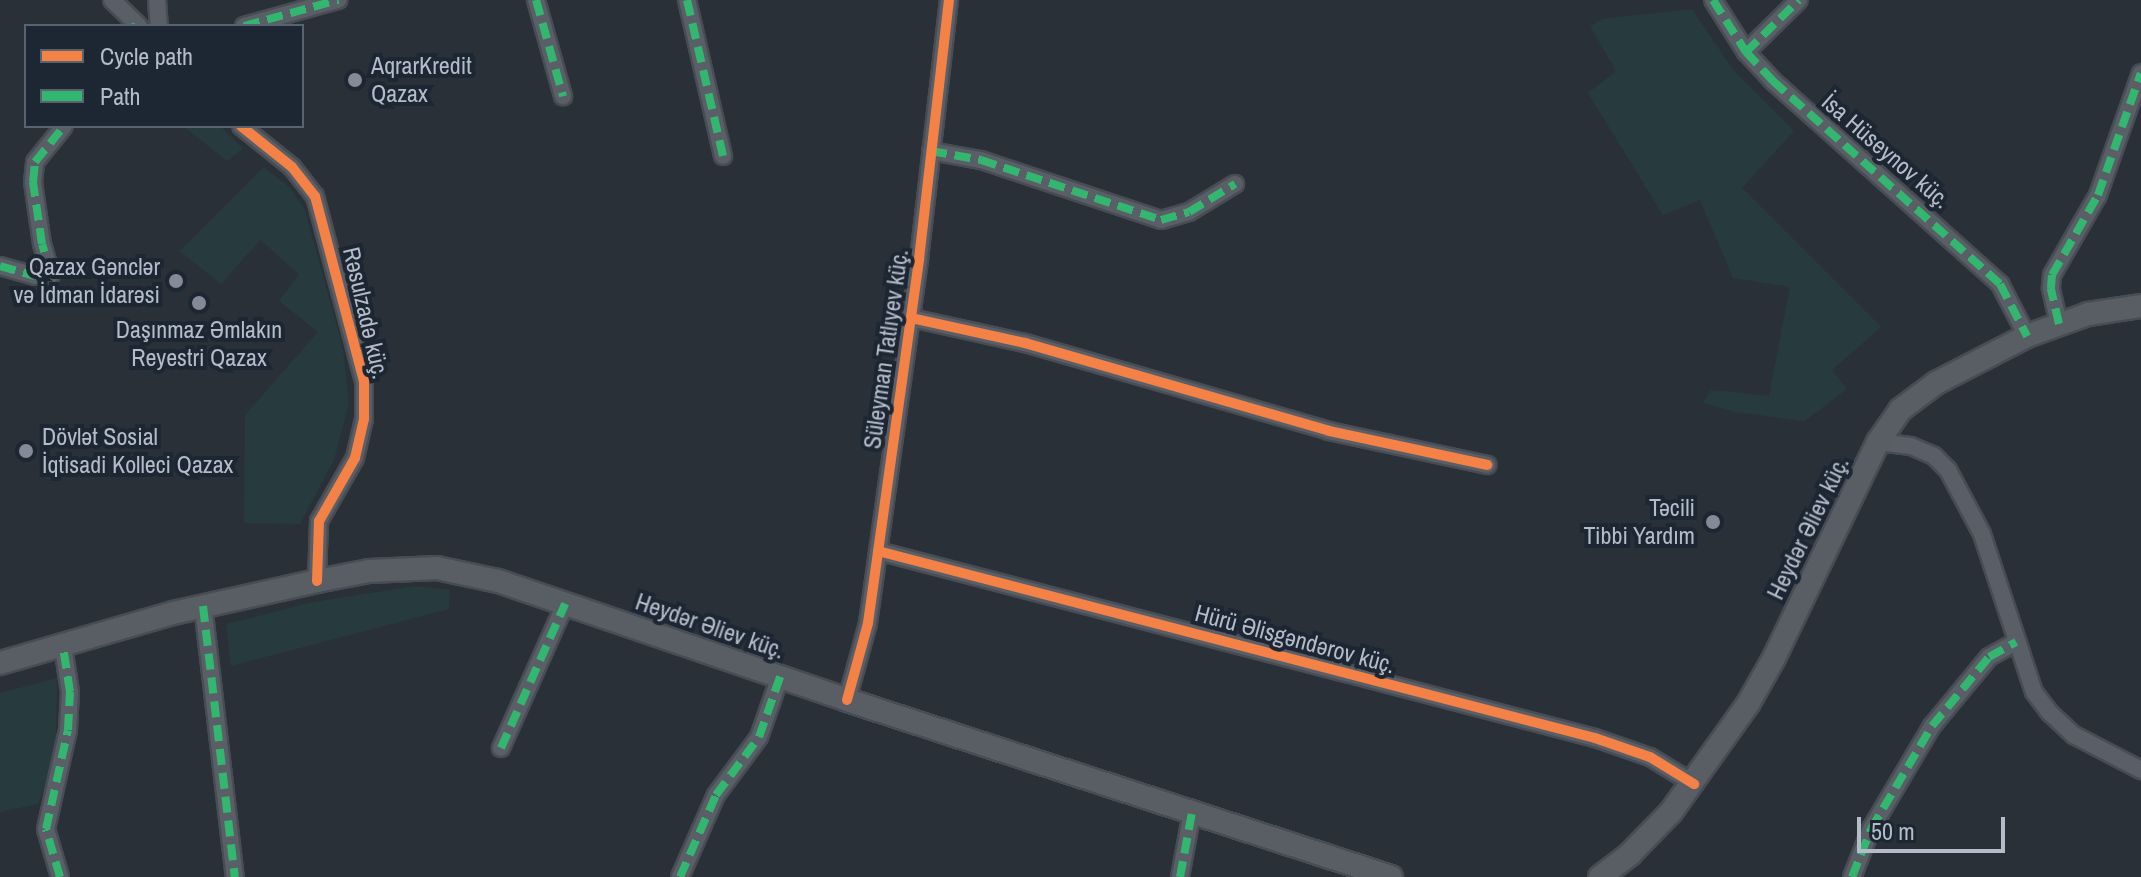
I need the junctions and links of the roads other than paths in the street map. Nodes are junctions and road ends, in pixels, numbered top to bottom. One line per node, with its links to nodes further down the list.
1 (112, 0): 9 (street)
2 (157, 0): 10 (street)
3 (338, 0): 11 (street)
4 (536, 0): 14 (street)
5 (687, 0): 18 (street)
6 (949, 0): 17 (street, Süleyman Tatlıyev küç.)
7 (1713, 0): 12 (street, İsa Hüseynov küç.)
8 (1799, 0): 12 (street)
9 (136, 24)
10 (159, 24)
11 (251, 24)
12 (1746, 52): 24 (street, İsa Hüseynov küç.)
13 (2141, 73): 23 (street)
14 (563, 96)
15 (62, 128): 20 (street)
16 (243, 128): 28 (street, Rəsulzadə küç.)
17 (931, 151): 19 (street); 22 (street, Süleyman Tatlıyev küç.)
18 (723, 156)
19 (1235, 184)
20 (0, 266)
21 (2141, 306): 23 (main road, Heydər Əliev küç.)
22 (911, 318): 26 (street); 27 (street, Süleyman Tatlıyev küç.)
23 (2059, 324): 24 (main road, Heydər Əliev küç.)
24 (2027, 336): 25 (main road, Heydər Əliev küç.)
25 (1878, 442): 31 (street); 38 (main road, Heydər Əliev küç.)
26 (1487, 465)
27 (878, 551): 35 (street, Süleyman Tatlıyev küç.); 38 (street, Hürü Əlisgəndərov küç.)
28 (317, 581): 29 (main road, Heydər Əliev küç.); 30 (main road, Heydər Əliev küç.)
29 (565, 604): 34 (main road, Heydər Əliev küç.); 36 (street)
30 (203, 606): 32 (main road, Heydər Əliev küç.); 41 (street)
31 (2016, 642): 37 (street); 46 (street)
32 (63, 647): 33 (main road, Heydər Əliev küç.); 40 (street)
33 (0, 663)
34 (780, 677): 35 (main road, Heydər Əliev küç.); 42 (street)
35 (847, 700): 39 (main road, Heydər Əliev küç.)
36 (501, 748)
37 (2141, 770)
38 (1694, 784): 45 (main road, Heydər Əliev küç.)
39 (1192, 812): 43 (street); 44 (main road, Heydər Əliev küç.)
40 (60, 877)
41 (235, 877)
42 (680, 877)
43 (1180, 877)
44 (1391, 877)
45 (1600, 877)
46 (1852, 877)

